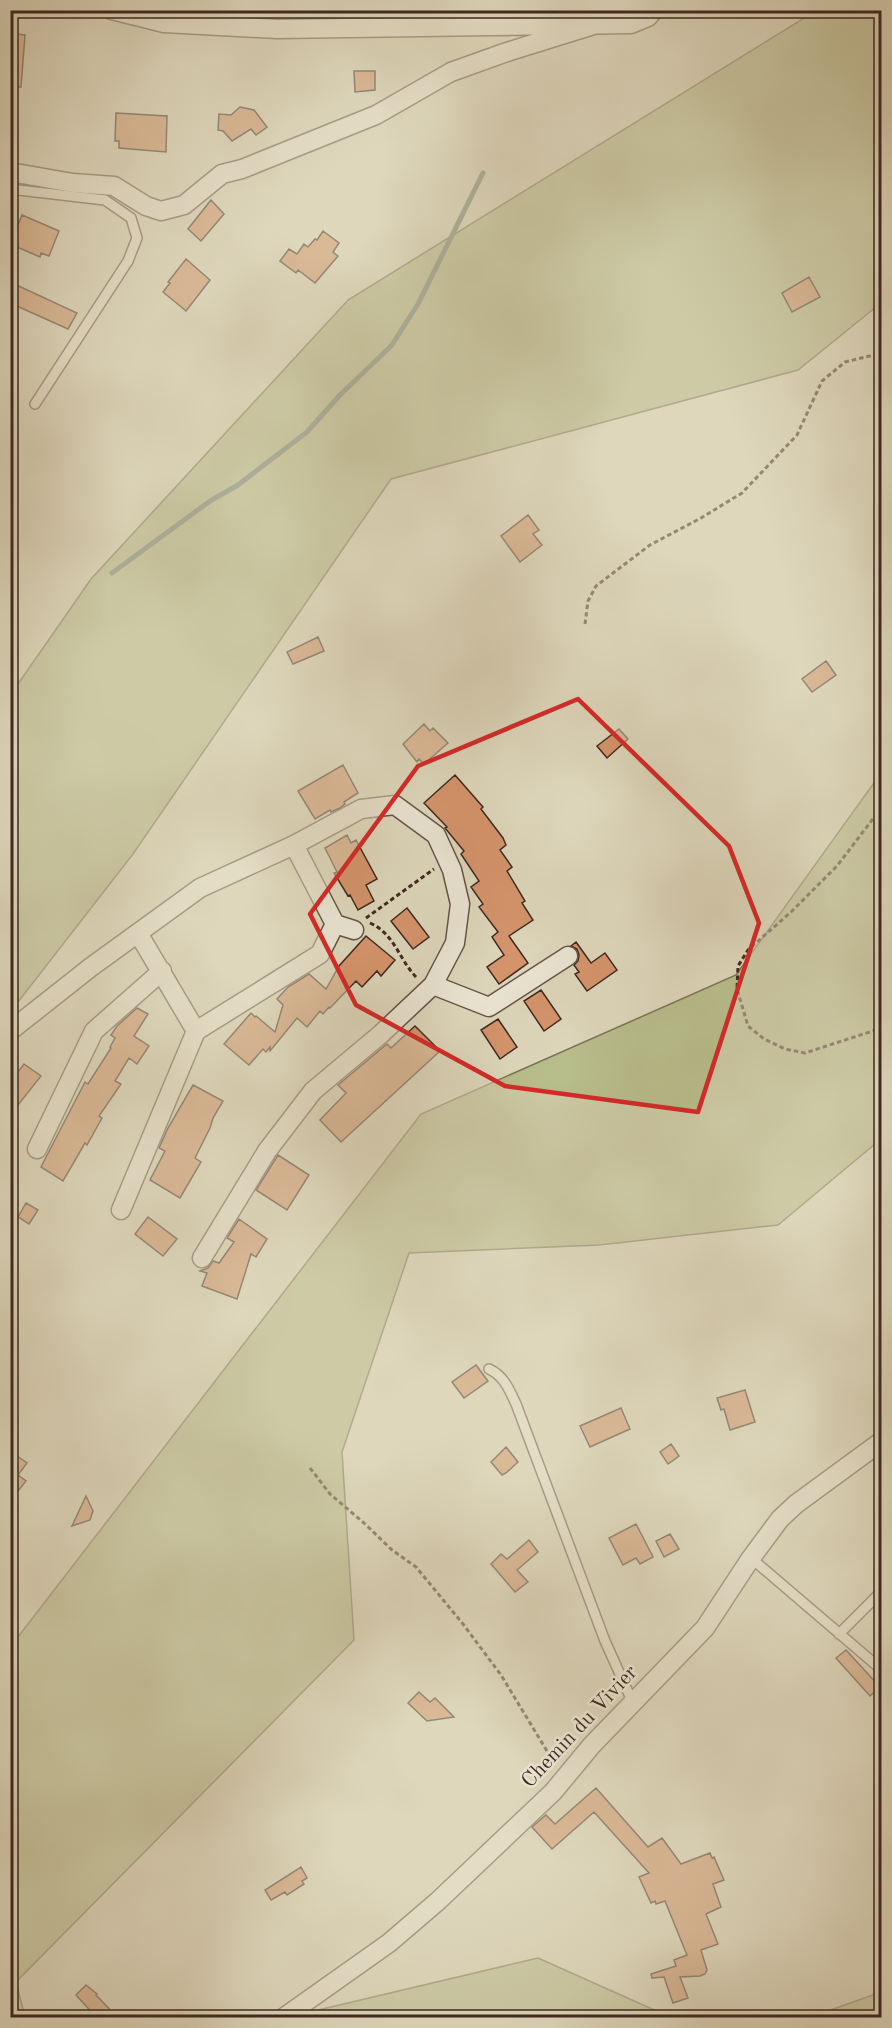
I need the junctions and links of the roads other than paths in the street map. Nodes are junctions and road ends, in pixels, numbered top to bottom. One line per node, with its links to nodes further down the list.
1 (112, 10): 3 (street)
2 (654, 10): 3 (street)
3 (597, 24): 4 (street)
4 (10, 172)
5 (10, 189): 6 (lane)
6 (35, 404)
7 (294, 845): 8 (street); 10 (street); 13 (street)
8 (335, 924): 9 (street); 15 (street)
9 (354, 930)
10 (138, 933): 12 (street); 14 (street)
11 (568, 956): 13 (street)
12 (162, 971): 15 (street); 16 (street)
13 (433, 985): 18 (street)
14 (10, 1031)
15 (196, 1031): 17 (street)
16 (37, 1149)
17 (121, 1210)
18 (202, 1258)
19 (489, 1369): 25 (lane)
20 (882, 1441): 21 (street, Chemin du Vivier)
21 (751, 1558): 23 (lane); 25 (street, Chemin du Vivier)
22 (882, 1591): 23 (lane)
23 (839, 1634): 24 (lane)
24 (882, 1670)
25 (633, 1703): 26 (street, Chemin du Vivier)
26 (283, 2018)

